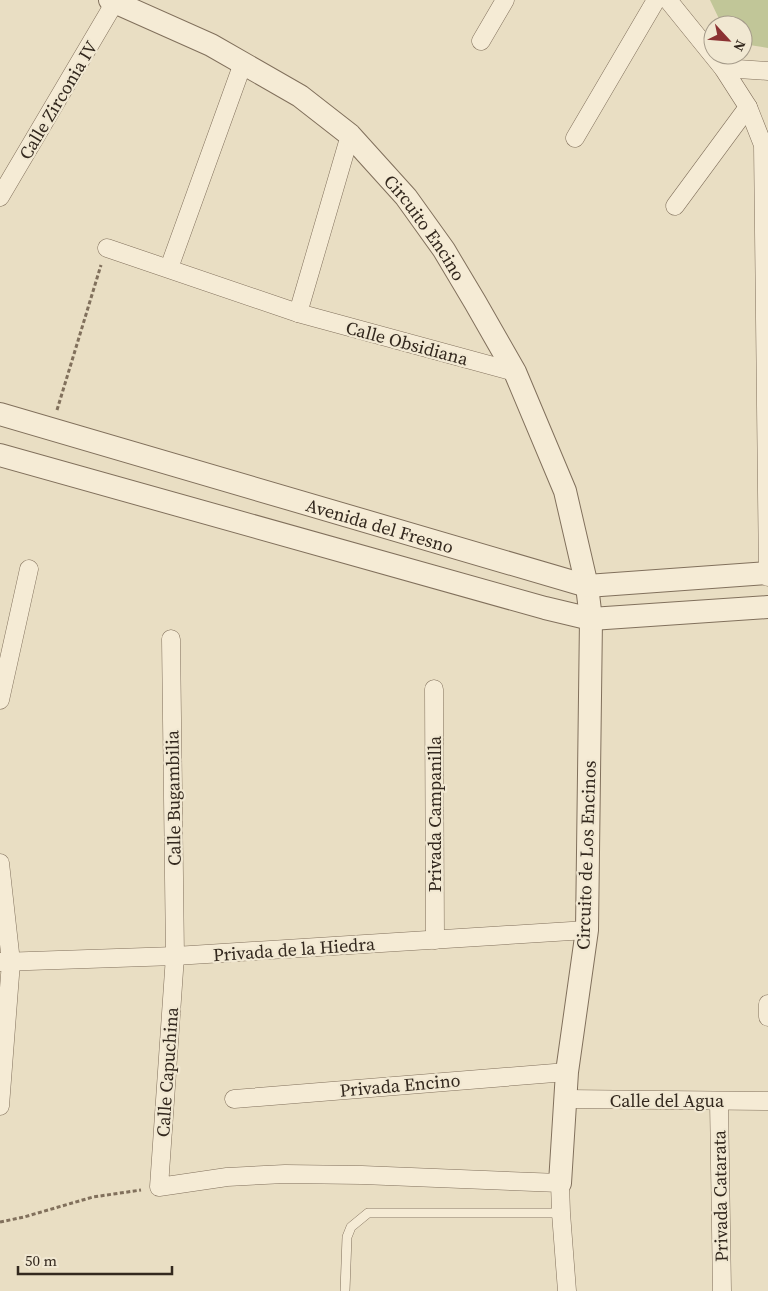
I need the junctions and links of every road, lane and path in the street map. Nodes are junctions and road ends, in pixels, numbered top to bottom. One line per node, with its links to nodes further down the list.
1 (504, 0): 5 (street)
2 (656, 0): 11 (street)
3 (668, 0): 7 (street)
4 (113, 1): 6 (street, Circuito Encino); 12 (street, Calle Zirconia IV)
5 (482, 41)
6 (243, 63): 10 (street, Circuito Encino); 15 (street)
7 (723, 68): 8 (street); 9 (street)
8 (768, 71)
9 (748, 107): 13 (street); 22 (street)
10 (350, 135): 16 (street); 17 (street, Circuito Encino)
11 (575, 138)
12 (0, 197)
13 (675, 206)
14 (107, 248): 15 (street, Calle Obsidiana); 19 (path)
15 (169, 268): 16 (street, Calle Obsidiana)
16 (298, 313): 17 (street, Calle Obsidiana)
17 (515, 372): 23 (street, Circuito Encino)
18 (0, 414): 19 (street, Avenida del Fresno)
19 (51, 428): 23 (street, Avenida del Fresno)
20 (0, 455): 25 (street, Avenida del Fresno)
21 (29, 569): 28 (street)
22 (768, 575): 23 (street, Avenida del Fresno)
23 (588, 586): 25 (street, Circuito de Los Encinos)
24 (768, 607): 25 (street, Avenida del Fresno)
25 (591, 619): 30 (street, Circuito de Los Encinos)
26 (171, 639): 32 (street, Calle Bugambilia)
27 (434, 689): 31 (street, Privada Campanilla)
28 (0, 700)
29 (0, 863): 33 (street)
30 (587, 930): 31 (street, Privada de la Hiedra); 36 (street, Circuito de Los Encinos)
31 (435, 940): 32 (street, Privada de la Hiedra)
32 (175, 956): 33 (street, Privada de la Hiedra); 43 (street, Calle Capuchina)
33 (5, 962): 41 (street)
34 (768, 1004): 35 (street)
35 (768, 1017)
36 (567, 1072): 37 (street, Privada Encino); 38 (street, Circuito de Los Encinos)
37 (234, 1098)
38 (565, 1099): 39 (street, Calle del Agua); 42 (street, Circuito de Los Encinos)
39 (719, 1101): 40 (street, Calle del Agua); 48 (street, Privada Catarata)
40 (768, 1101)
41 (0, 1106)
42 (560, 1183): 43 (street); 44 (street)
43 (159, 1187): 45 (path)
44 (561, 1213): 46 (lane); 47 (street)
45 (0, 1222)
46 (345, 1291)
47 (567, 1291)
48 (722, 1291)

